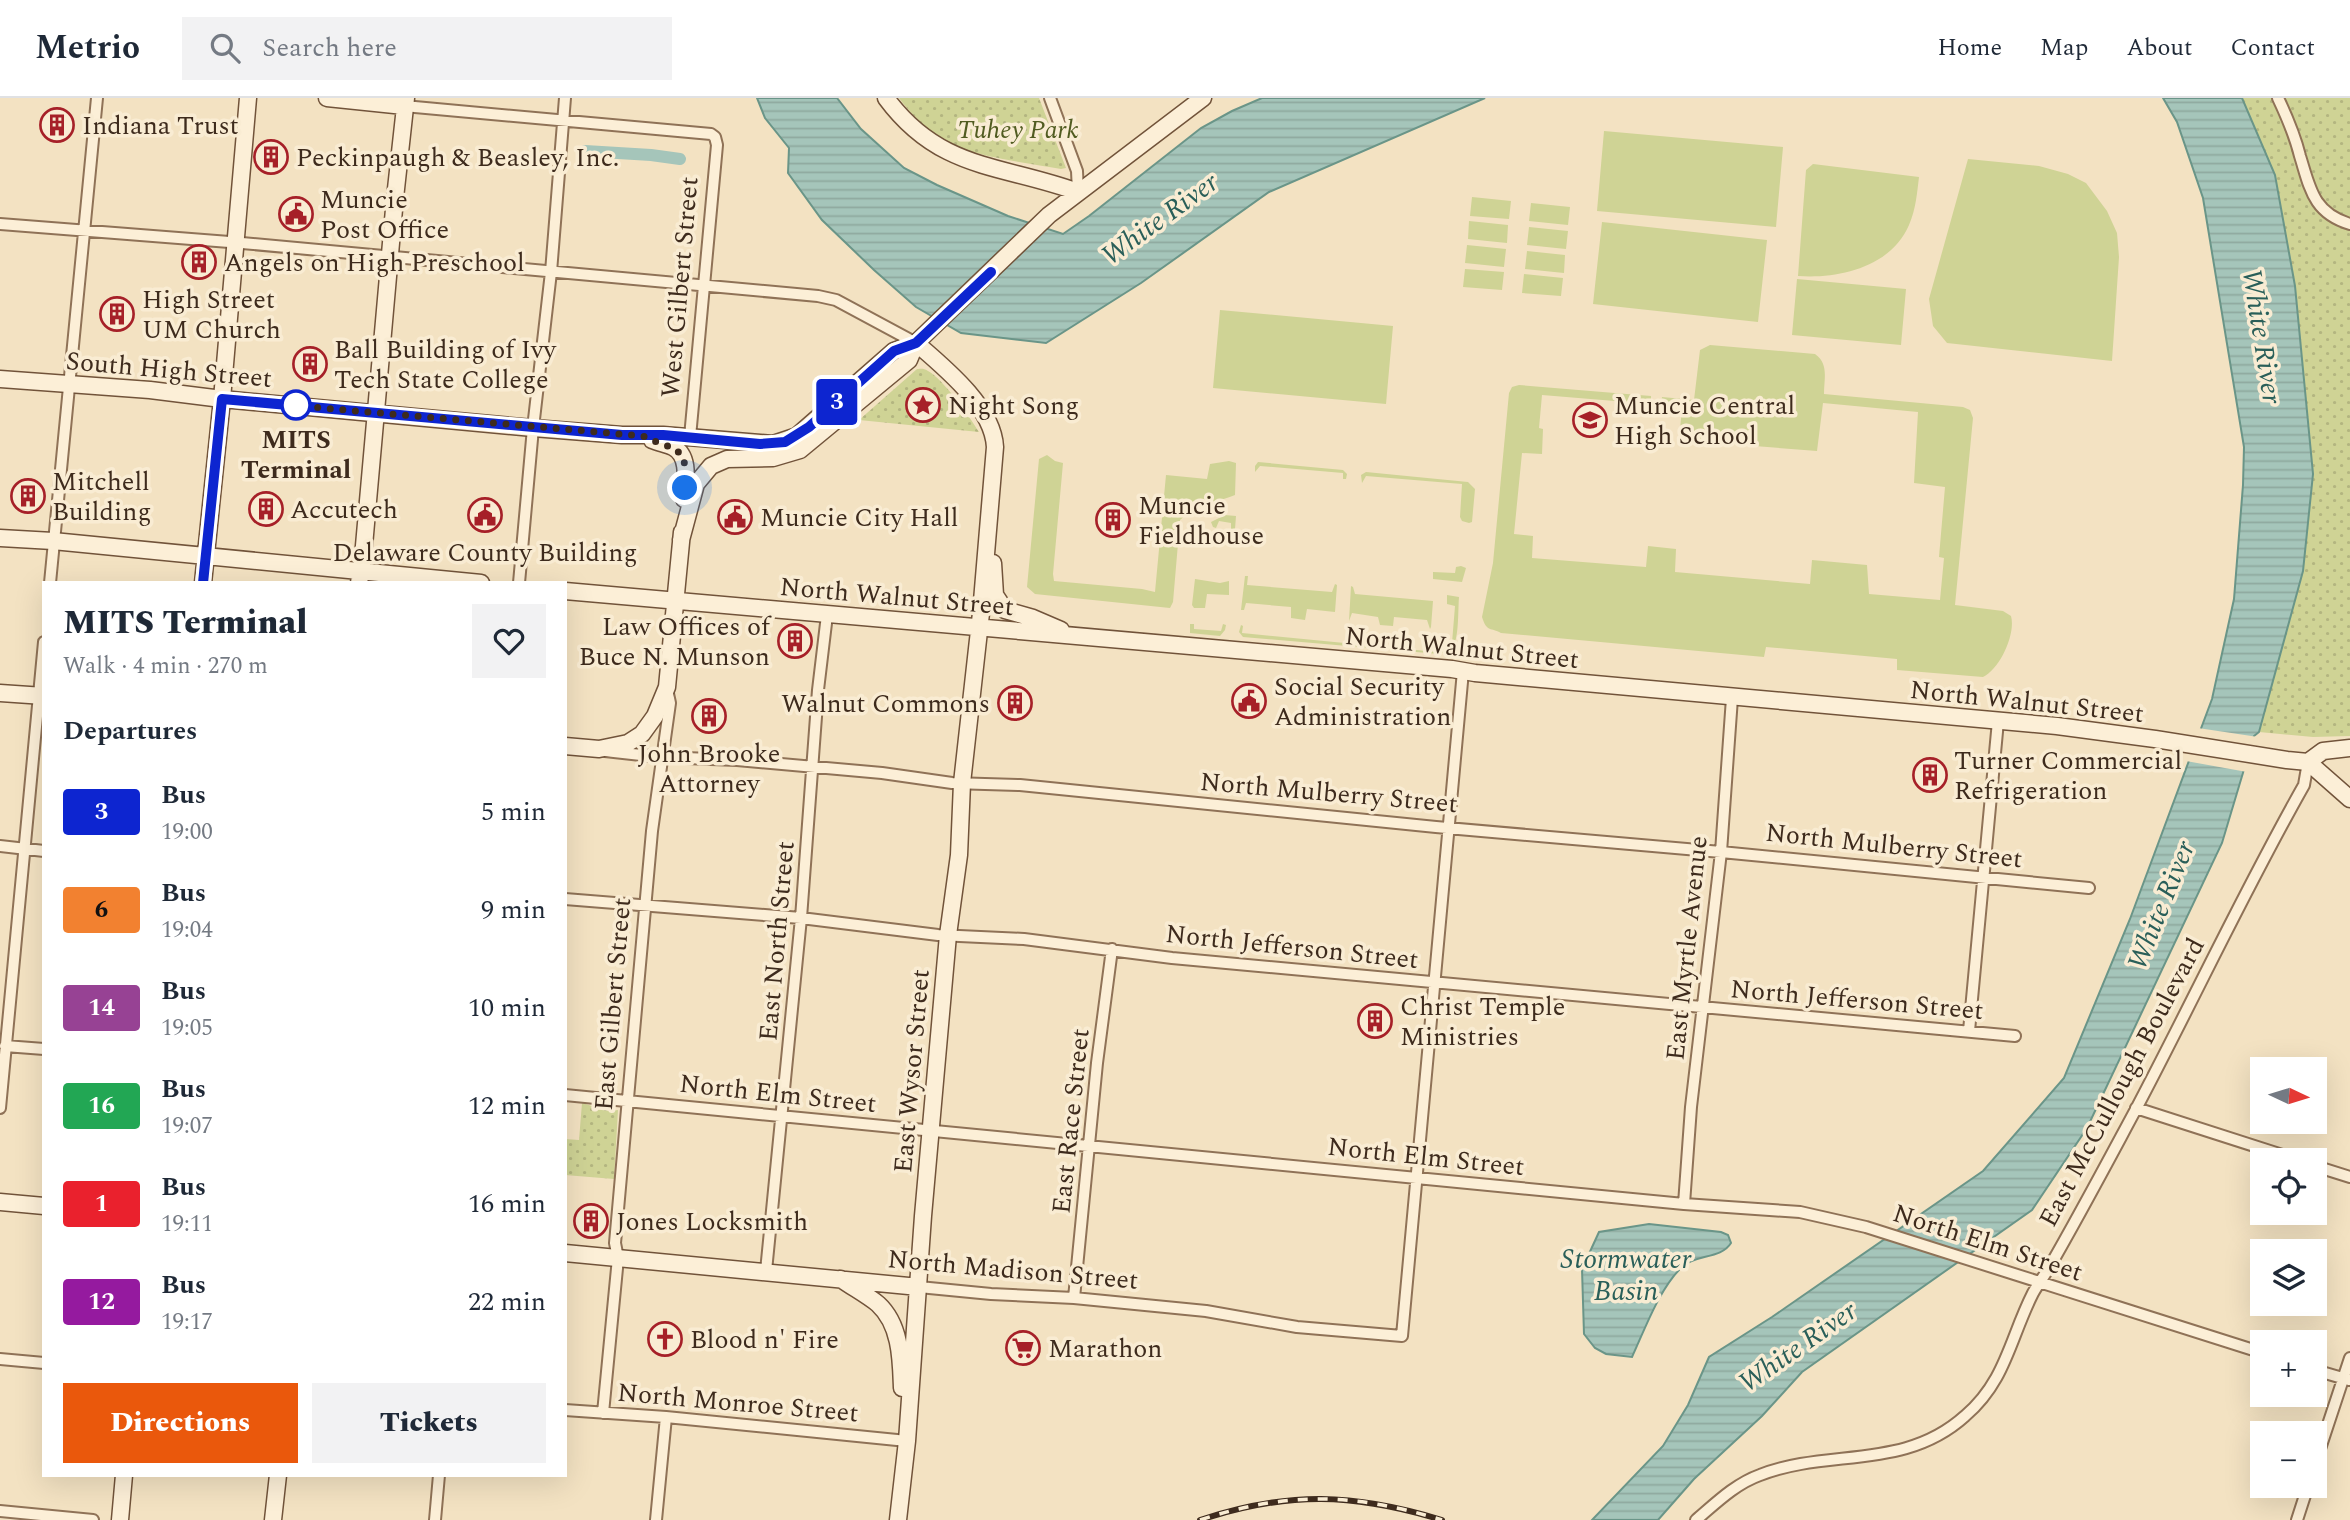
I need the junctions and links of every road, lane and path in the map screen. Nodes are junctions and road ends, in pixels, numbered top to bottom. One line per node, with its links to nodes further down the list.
1 (97, 98): 14 (street)
2 (247, 98): 15 (main road)
3 (327, 98): 9 (main road)
4 (565, 98): 10 (street)
5 (886, 98): 11 (main road)
6 (1050, 98): 11 (street)
7 (1203, 98): 11 (main road)
8 (2278, 98): 13 (street)
9 (405, 102): 10 (street); 16 (main road)
10 (564, 121): 17 (street); 18 (street, West Gilbert Street)
11 (1078, 192): 19 (main road)
12 (0, 224): 14 (street)
13 (2350, 224)
14 (83, 229): 15 (street); 21 (street)
15 (235, 242): 16 (street); 22 (main road)
16 (390, 257): 17 (street); 23 (main road)
17 (551, 272): 18 (street); 24 (street)
18 (704, 287): 19 (street); 26 (street, West Gilbert Street)
19 (916, 343): 26 (main road); 27 (main road); 29 (main road)
20 (0, 379): 21 (main road, South High Street)
21 (69, 384): 22 (main road, South High Street); 30 (street)
22 (222, 399): 23 (main road, South High Street); 31 (main road)
23 (376, 413): 24 (main road, South High Street); 32 (main road)
24 (533, 428): 25 (main road, South High Street); 36 (street)
25 (643, 436): 26 (main road); 29 (main road)
26 (690, 437)
27 (988, 531): 40 (main road, East Wysor Street); 41 (main road)
28 (0, 538): 30 (main road)
29 (681, 540): 38 (main road)
30 (53, 541): 31 (main road); 33 (street)
31 (205, 556): 32 (main road); 34 (main road)
32 (360, 577): 35 (main road)
33 (50, 581)
34 (203, 581)
35 (441, 581)
36 (519, 581)
37 (567, 591): 38 (main road, North Walnut Street)
38 (675, 601): 39 (main road, North Walnut Street); 44 (main road, East Gilbert Street)
39 (827, 615): 40 (main road, North Walnut Street); 54 (street, East North Street)
40 (979, 628): 41 (main road, North Walnut Street); 55 (main road, East Wysor Street)
41 (1076, 637): 42 (main road, North Walnut Street)
42 (1463, 671): 47 (main road, North Walnut Street); 57 (street)
43 (42, 678): 46 (street)
44 (667, 687): 51 (main road); 52 (street, East Gilbert Street)
45 (0, 693): 46 (main road)
46 (41, 696): 59 (street)
47 (1732, 698): 48 (main road, North Walnut Street); 61 (street, East Myrtle Avenue)
48 (1998, 721): 53 (main road, North Walnut Street); 62 (street)
49 (567, 746): 51 (main road, North Mulberry Street)
50 (2350, 748): 53 (main road, North Walnut Street)
51 (599, 749): 52 (street, North Mulberry Street)
52 (664, 756): 54 (street, North Mulberry Street); 65 (street, East Gilbert Street)
53 (2308, 762): 56 (main road); 78 (street, East McCullough Boulevard)
54 (811, 768): 55 (street, North Mulberry Street); 66 (street, East North Street)
55 (961, 783): 57 (street, North Mulberry Street); 67 (main road, East Wysor Street)
56 (2350, 799)
57 (1450, 829): 61 (street, North Mulberry Street); 69 (street)
58 (0, 846): 59 (street)
59 (25, 849): 60 (street); 73 (street)
60 (42, 850)
61 (1721, 852): 62 (street, North Mulberry Street); 70 (street, East Myrtle Avenue)
62 (1983, 878): 63 (street, North Mulberry Street); 71 (street)
63 (2089, 888)
64 (567, 899): 65 (street, North Jefferson Street)
65 (646, 905): 66 (street, North Jefferson Street); 76 (street, East Gilbert Street)
66 (802, 918): 67 (street, North Jefferson Street); 79 (street, East North Street)
67 (948, 935): 68 (street, North Jefferson Street); 80 (main road, East Wysor Street)
68 (1112, 949): 69 (street, North Jefferson Street); 81 (street, East Race Street)
69 (1435, 983): 70 (street, North Jefferson Street); 85 (street)
70 (1704, 1007): 71 (street, North Jefferson Street); 87 (street, East Myrtle Avenue)
71 (1969, 1031): 72 (street, North Jefferson Street)
72 (2015, 1036)
73 (5, 1046): 74 (street); 77 (street)
74 (42, 1049)
75 (567, 1096): 76 (street, North Elm Street)
76 (628, 1102): 79 (street, North Elm Street); 90 (street, East Gilbert Street)
77 (0, 1108)
78 (2136, 1108): 82 (street); 93 (street, East McCullough Boulevard)
79 (782, 1115): 80 (street, North Elm Street); 91 (street, East North Street)
80 (931, 1132): 81 (street, North Elm Street); 94 (main road, East Wysor Street)
81 (1090, 1146): 85 (street, North Elm Street); 95 (street, East Race Street)
82 (2261, 1148)
83 (2327, 1170): 84 (street)
84 (2350, 1177)
85 (1417, 1178): 87 (street, North Elm Street); 95 (street, North Madison Street)
86 (0, 1202): 88 (main road)
87 (1684, 1204): 93 (street, North Elm Street)
88 (42, 1206)
89 (567, 1253): 90 (main road, North Madison Street)
90 (618, 1258): 91 (main road, North Madison Street); 103 (street, East Gilbert Street)
91 (766, 1271): 92 (main road, North Madison Street)
92 (840, 1278): 94 (main road, North Madison Street); 105 (main road)
93 (2040, 1282): 96 (street, North Elm Street); 119 (street, East McCullough Boulevard)
94 (919, 1287): 95 (street, North Madison Street); 105 (main road, East Wysor Street)
95 (1074, 1298)
96 (2250, 1349)
97 (2350, 1358): 101 (street)
98 (0, 1359): 99 (street)
99 (42, 1363)
100 (2327, 1374): 101 (street)
101 (2347, 1380): 106 (street)
102 (567, 1410): 103 (street, North Monroe Street)
103 (603, 1413): 104 (street, North Monroe Street)
104 (666, 1417): 107 (street, North Monroe Street); 117 (street)
105 (908, 1418): 107 (main road, East Wysor Street)
106 (2327, 1432)
107 (907, 1441): 118 (main road, East Wysor Street)
108 (124, 1477): 114 (main road)
109 (278, 1477): 115 (main road)
110 (439, 1477): 116 (street)
111 (2304, 1498): 120 (street)
112 (0, 1511): 113 (street)
113 (93, 1520)
114 (120, 1520)
115 (273, 1520)
116 (435, 1520)
117 (656, 1520)
118 (898, 1520)
119 (1696, 1520)
120 (2297, 1520)

